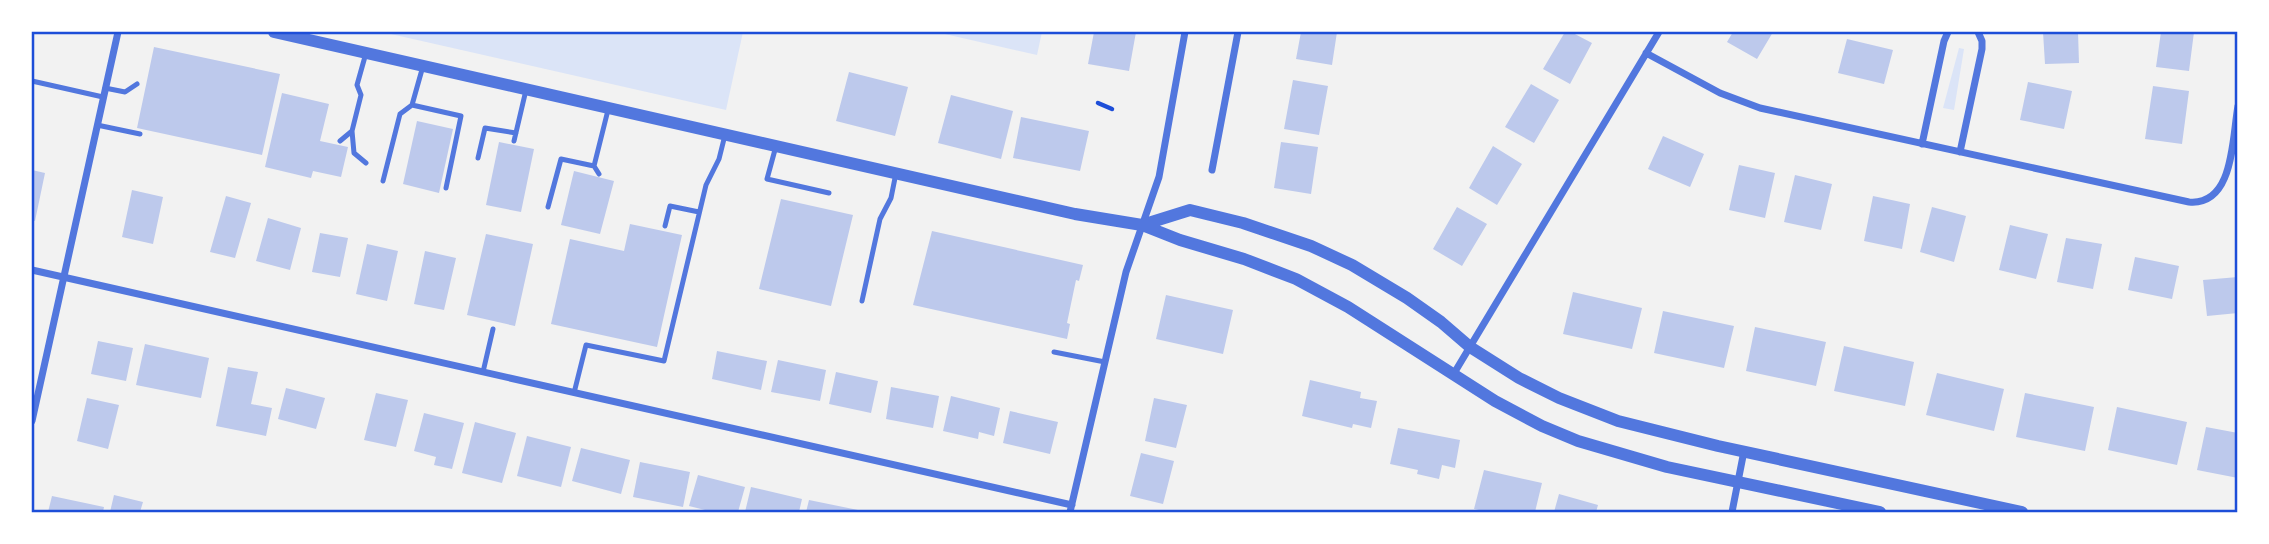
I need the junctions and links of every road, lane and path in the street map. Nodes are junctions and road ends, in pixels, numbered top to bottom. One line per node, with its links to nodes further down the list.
1 (118, 32): 13 (street)
2 (274, 32): 8 (street)
3 (1185, 32): 44 (street)
4 (1238, 32): 34 (street)
5 (1659, 32): 9 (street)
6 (1948, 32): 28 (street)
7 (1978, 32): 30 (street)
8 (366, 53): 10 (street); 22 (lane)
9 (1646, 53): 28 (street); 50 (street)
10 (422, 66): 14 (street); 17 (lane)
11 (32, 81): 15 (lane)
12 (136, 84): 13 (lane)
13 (105, 88): 15 (street)
14 (526, 89): 19 (street); 23 (lane)
15 (103, 97): 21 (street)
16 (1098, 103): 20 (path)
17 (412, 105): 38 (lane); 40 (lane)
18 (2238, 106): 30 (street)
19 (608, 108): 25 (street); 33 (lane)
20 (1112, 110)
21 (97, 125): 24 (lane); 47 (street)
22 (352, 131): 26 (lane); 32 (lane)
23 (516, 133): 27 (lane); 31 (lane)
24 (140, 134)
25 (725, 135): 29 (street); 43 (lane)
26 (340, 141)
27 (514, 141)
28 (1922, 145): 30 (street)
29 (776, 146): 35 (street); 37 (lane)
30 (1960, 152)
31 (478, 158)
32 (366, 163)
33 (594, 166): 36 (lane); 42 (lane)
34 (1212, 170)
35 (896, 173): 44 (street); 48 (lane)
36 (598, 174)
37 (767, 179): 39 (lane); 41 (lane)
38 (383, 181)
39 (760, 185)
40 (446, 188)
41 (829, 193)
42 (548, 207)
43 (699, 212): 45 (lane); 55 (lane)
44 (1142, 225): 50 (street); 52 (street); 54 (street)
45 (665, 226)
46 (32, 270): 47 (street)
47 (63, 277): 53 (street); 56 (street)
48 (862, 301)
49 (494, 328): 53 (lane)
50 (1470, 347): 54 (street); 57 (street)
51 (1054, 352): 52 (lane)
52 (1105, 362): 59 (street)
53 (483, 372): 55 (street)
54 (1453, 375): 58 (street)
55 (574, 393): 59 (street)
56 (32, 421)
57 (1744, 452): 58 (street); 62 (street)
58 (1738, 483): 60 (street); 61 (street)
59 (1071, 509)
60 (1732, 513)
61 (1880, 513)
62 (2022, 513)

